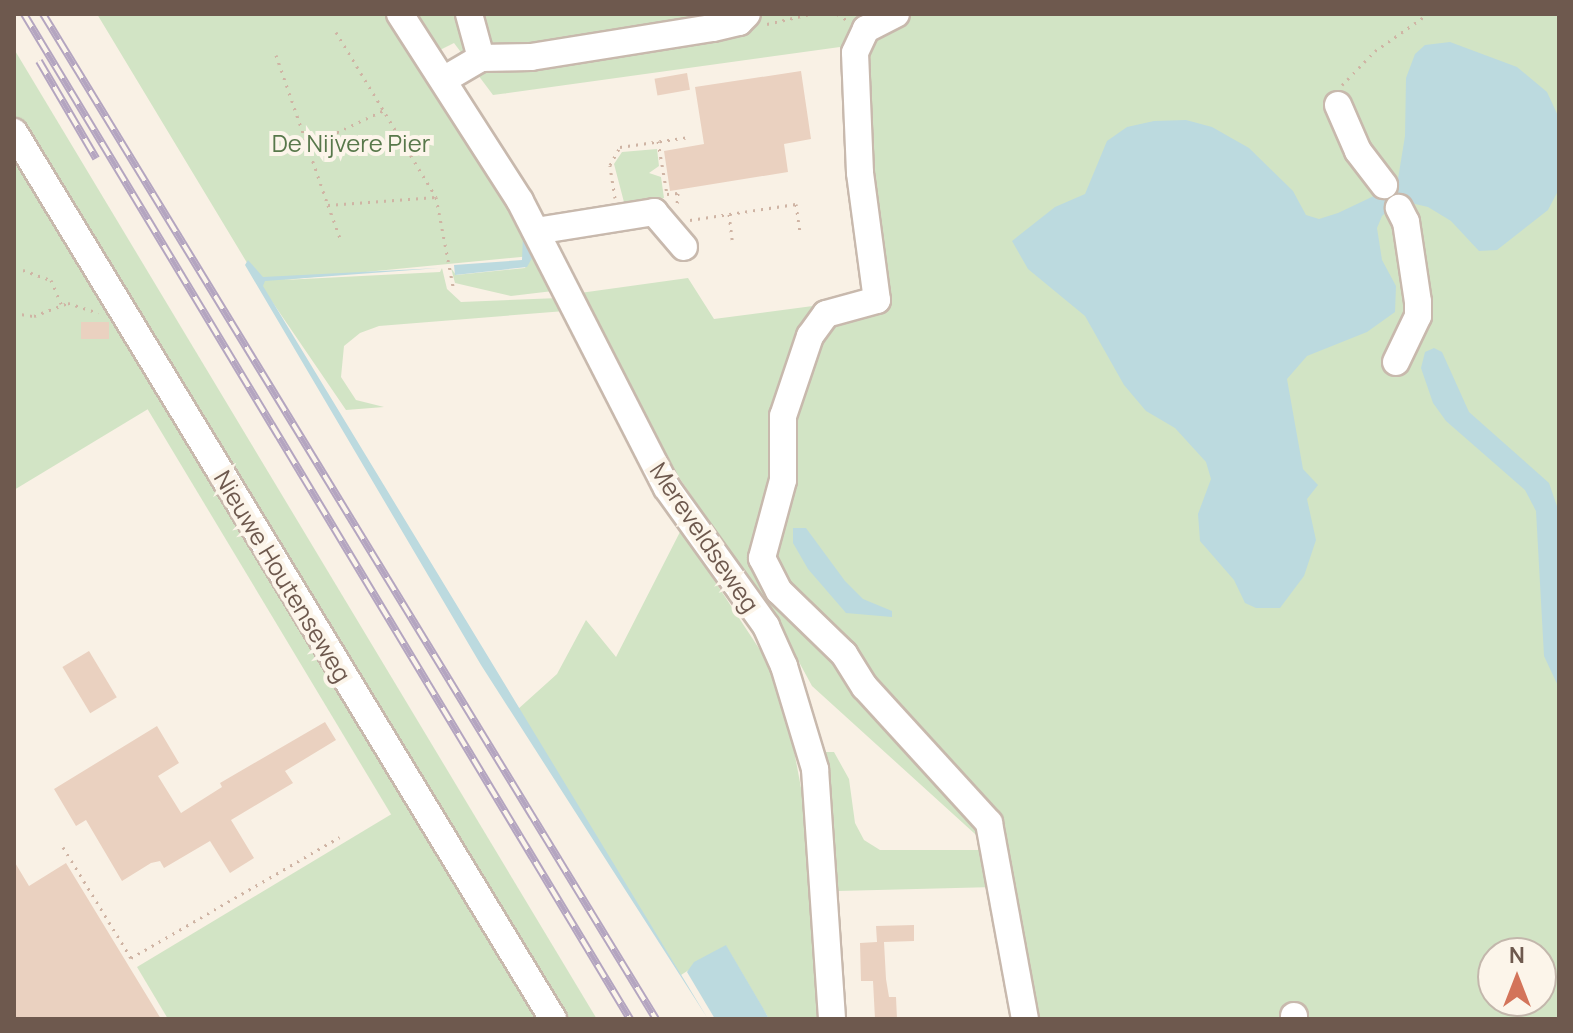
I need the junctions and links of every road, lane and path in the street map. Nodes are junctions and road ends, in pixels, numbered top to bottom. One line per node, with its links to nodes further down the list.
1 (400, 14): 10 (street, Mereveldseweg)
2 (469, 14): 9 (street)
3 (810, 14): 6 (path)
4 (896, 14): 38 (street)
5 (1428, 14): 11 (path)
6 (743, 18): 9 (street)
7 (336, 32): 12 (path)
8 (276, 55): 16 (path)
9 (481, 58): 10 (street)
10 (445, 79): 24 (street, Mereveldseweg)
11 (1338, 105): 17 (street)
12 (384, 110): 16 (path); 18 (path)
13 (14, 132): 31 (street, Nieuwe Houtenseweg)
14 (689, 137): 15 (path)
15 (658, 141): 19 (path); 23 (path)
16 (308, 146): 20 (path)
17 (1384, 185)
18 (436, 197): 20 (path); 29 (path)
19 (615, 197)
20 (328, 205): 27 (path)
21 (1399, 208): 33 (street)
22 (729, 214): 23 (path); 25 (path); 26 (path)
23 (677, 220): 24 (street)
24 (536, 231): 37 (street, Mereveldseweg)
25 (800, 231)
26 (732, 240)
27 (341, 241)
28 (23, 270): 30 (path)
29 (453, 286)
30 (61, 304): 31 (path); 32 (path)
31 (121, 311): 36 (street, Nieuwe Houtenseweg)
32 (14, 313)
33 (1396, 362)
34 (340, 837): 35 (path)
35 (63, 847)
36 (553, 1019)
37 (832, 1019)
38 (1025, 1019)

